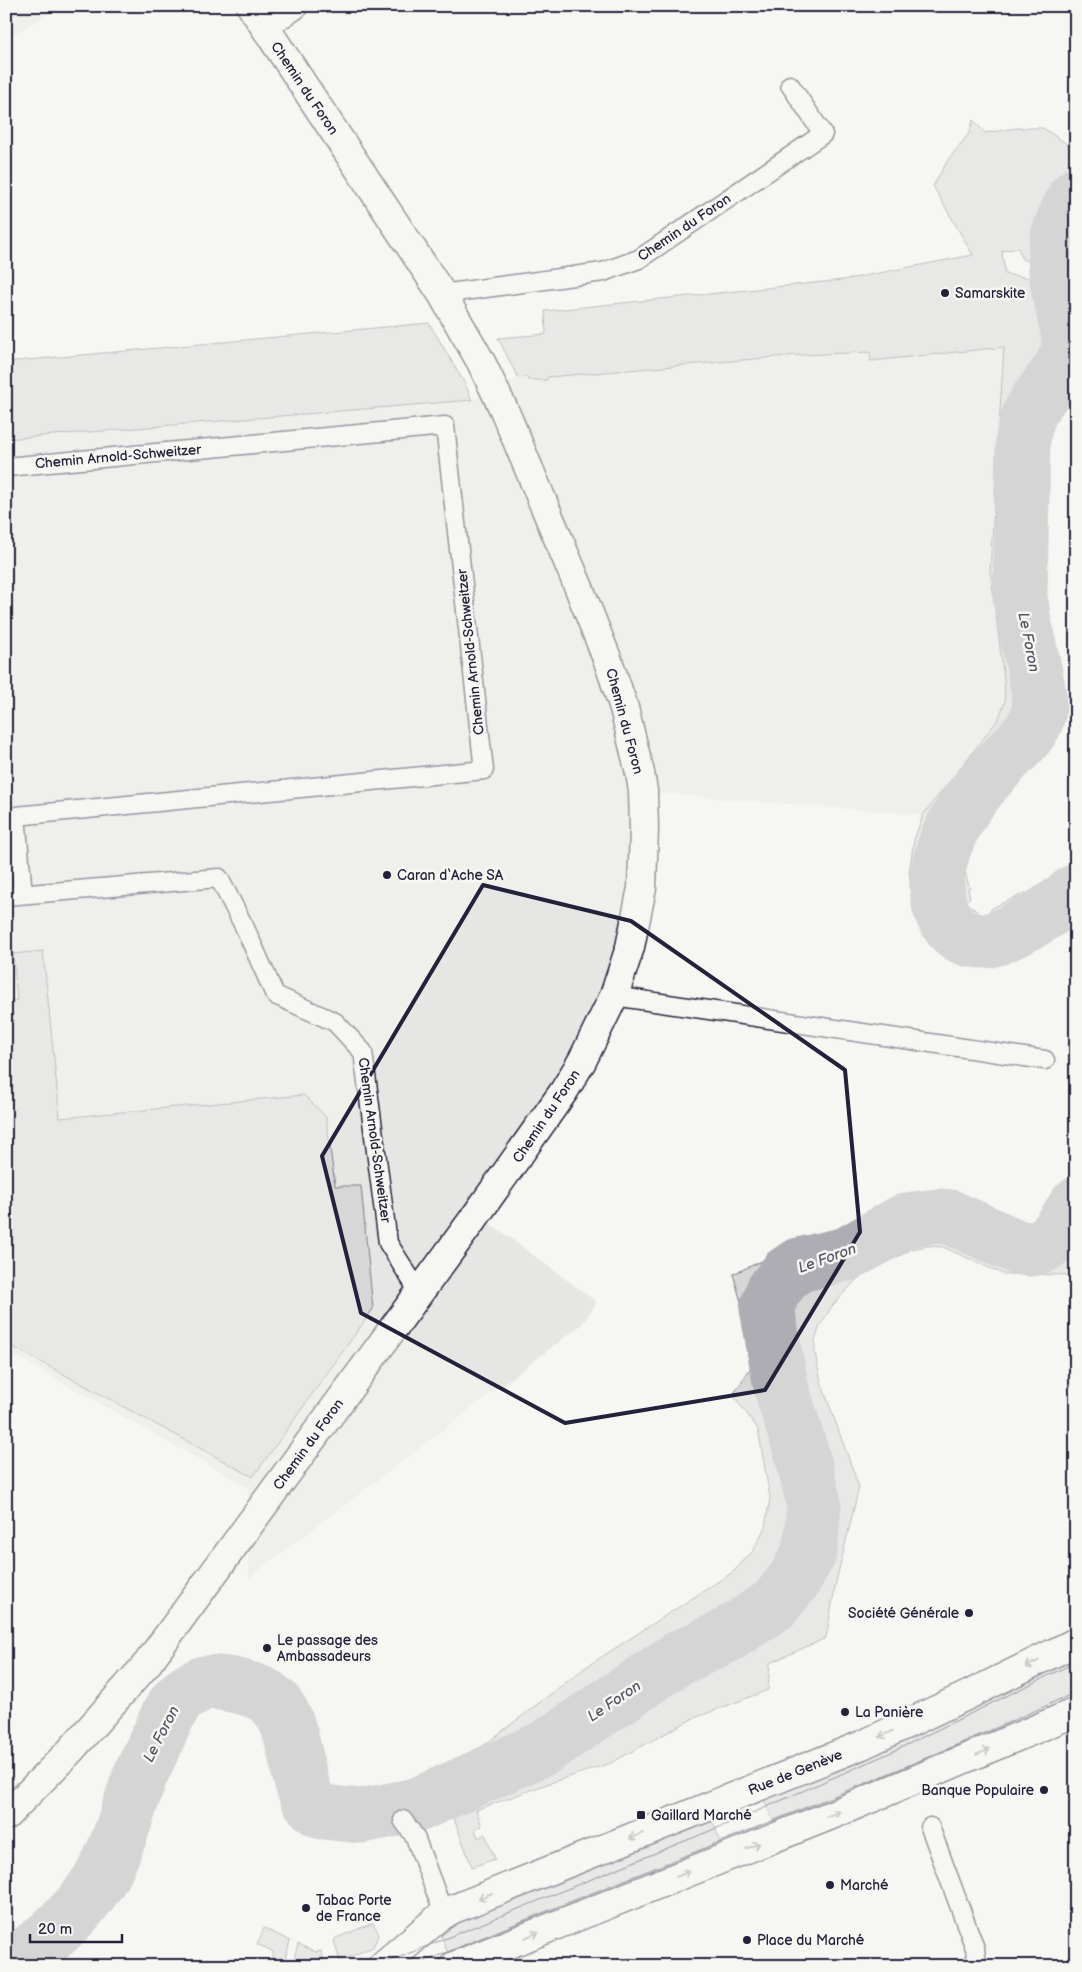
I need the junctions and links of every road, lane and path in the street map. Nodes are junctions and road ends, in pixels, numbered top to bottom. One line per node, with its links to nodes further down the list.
1 (292, 6): 2 (street)
2 (257, 16): 4 (street, Chemin du Foron)
3 (790, 85): 4 (lane, Chemin du Foron)
4 (442, 294): 7 (street, Chemin du Foron)
5 (6, 467): 6 (lane, Chemin Arnold-Schweitzer)
6 (15, 895): 9 (lane, Chemin Arnold-Schweitzer)
7 (614, 996): 8 (lane); 9 (street, Chemin du Foron)
8 (1045, 1060)
9 (419, 1292): 12 (street, Chemin du Foron)
10 (1076, 1642): 15 (street, Rue de Genève, one-way to 15)
11 (1076, 1712): 17 (street, one-way to 11)
12 (6, 1816)
13 (403, 1820): 15 (lane)
14 (930, 1827): 18 (lane)
15 (444, 1914): 16 (street, Rue de Genève)
16 (382, 1966)
17 (454, 1966)
18 (977, 1966)

